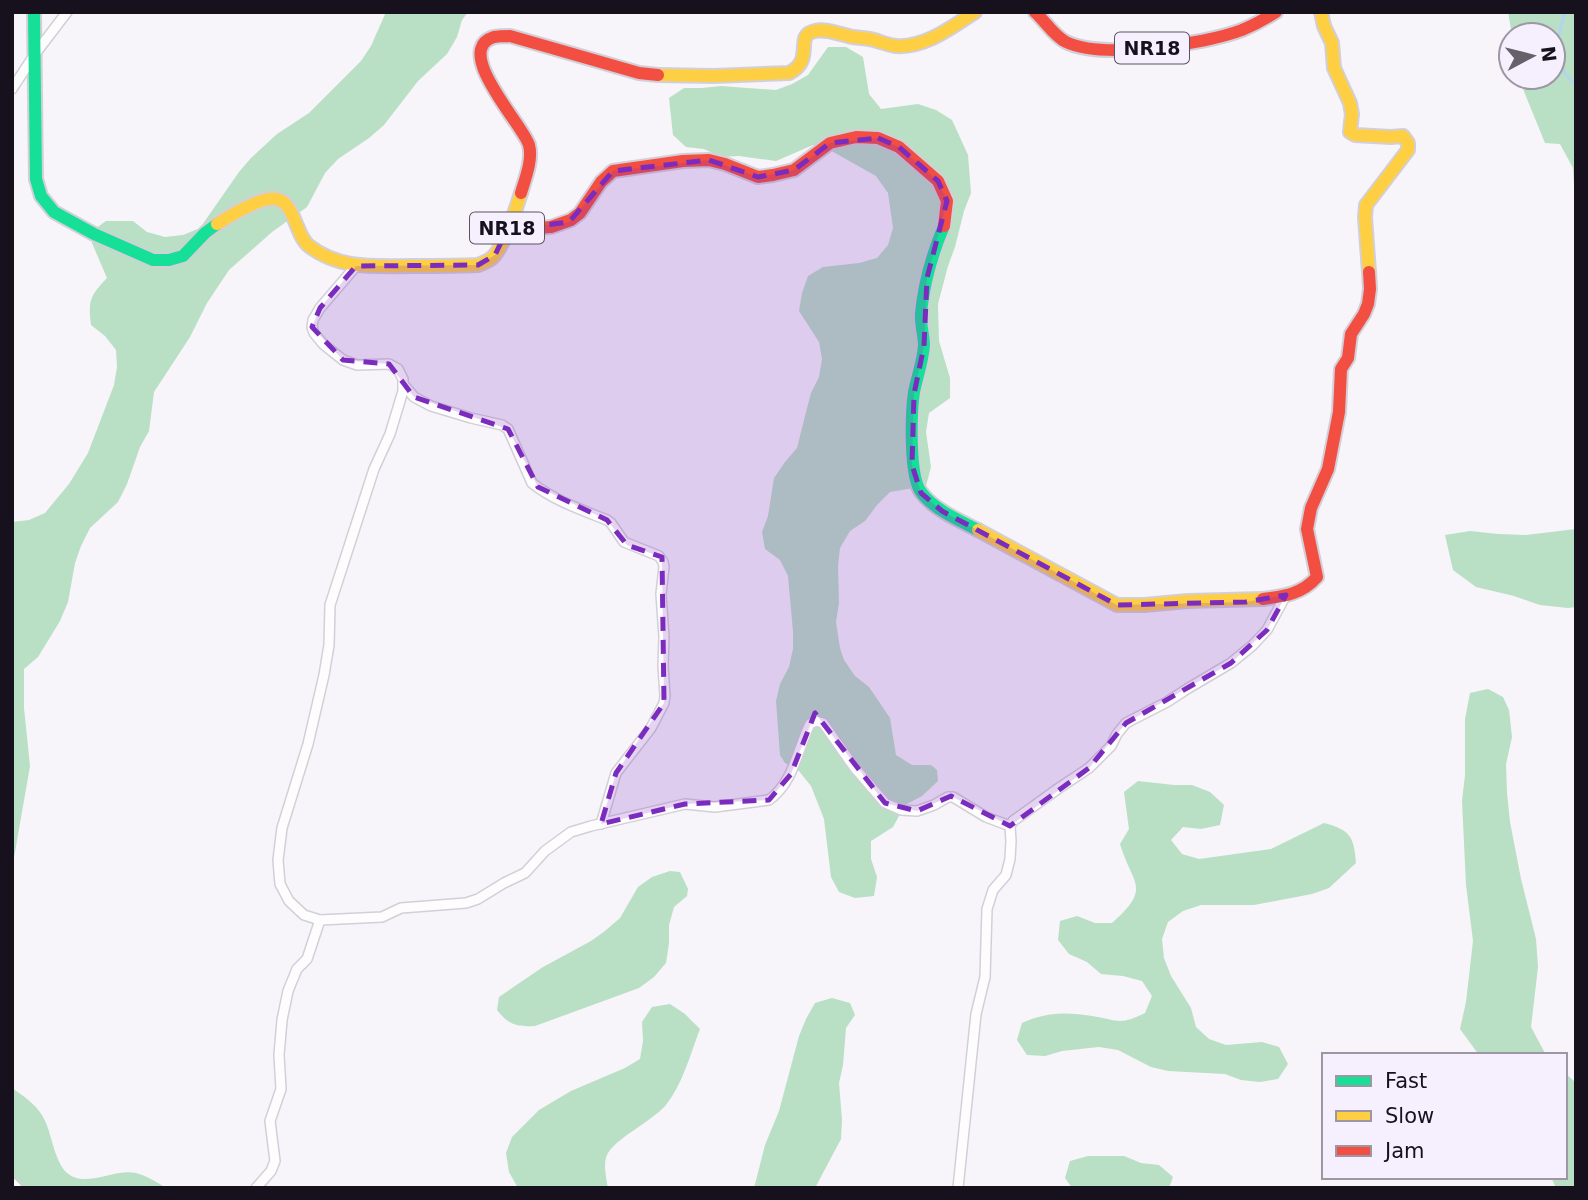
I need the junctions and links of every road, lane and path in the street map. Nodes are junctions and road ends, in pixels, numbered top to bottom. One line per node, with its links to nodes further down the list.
1 (34, 12): 7 (street, NR18)
2 (67, 12): 7 (street)
3 (975, 12): 9 (street, NR18)
4 (1035, 12): 5 (street, NR18)
5 (1276, 12)
6 (1321, 12): 12 (street)
7 (35, 54): 8 (street); 10 (street, NR18)
8 (12, 89)
9 (507, 230): 10 (street, NR18); 12 (street)
10 (356, 266): 11 (street)
11 (403, 384): 13 (street); 15 (street)
12 (1286, 595): 14 (street)
13 (601, 824): 14 (street); 15 (street)
14 (1010, 826): 19 (street)
15 (320, 920): 18 (street)
16 (12, 1183): 17 (street)
17 (18, 1188)
18 (256, 1188)
19 (958, 1188)

